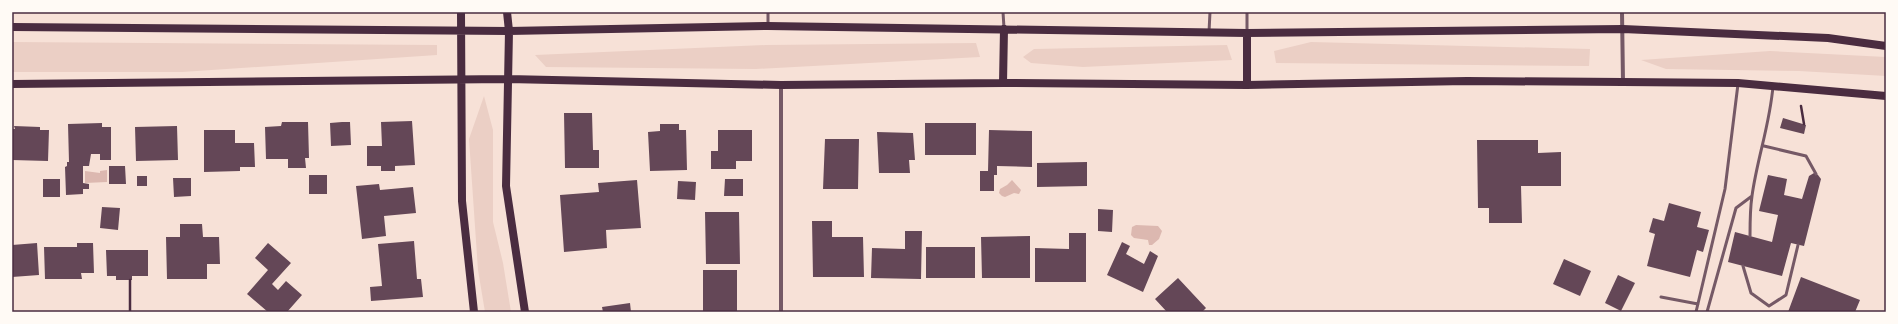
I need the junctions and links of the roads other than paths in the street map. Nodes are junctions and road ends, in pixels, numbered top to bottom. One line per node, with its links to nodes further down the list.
1 (461, 12): 12 (main road)
2 (508, 12): 13 (main road)
3 (768, 12): 8 (lane)
4 (1003, 12): 10 (lane)
5 (1210, 12): 14 (lane)
6 (1247, 12): 15 (lane)
7 (1622, 12): 11 (street)
8 (768, 26): 10 (main road); 13 (main road)
9 (12, 27): 12 (main road)
10 (1004, 29): 14 (main road); 20 (main road)
11 (1623, 29): 15 (main road); 16 (main road); 19 (street)
12 (460, 30): 13 (main road); 18 (main road)
13 (509, 30): 17 (main road)
14 (1210, 32): 15 (main road)
15 (1247, 33): 24 (main road)
16 (1886, 46)
17 (507, 79): 18 (main road); 23 (main road); 36 (main road)
18 (462, 80): 22 (main road); 35 (main road)
19 (1623, 82): 21 (main road); 24 (main road)
20 (1003, 83): 23 (main road); 24 (main road)
21 (1738, 83): 25 (main road); 34 (lane)
22 (12, 84)
23 (781, 85): 37 (street)
24 (1246, 85)
25 (1773, 85): 26 (main road); 27 (lane)
26 (1886, 96)
27 (1764, 146): 28 (lane); 29 (lane)
28 (1816, 174)
29 (1752, 196): 30 (lane); 39 (lane)
30 (1750, 236)
31 (1798, 245): 32 (lane)
32 (1743, 266)
33 (1661, 297): 34 (lane)
34 (1698, 304): 38 (lane)
35 (474, 312)
36 (525, 312)
37 (781, 312)
38 (1696, 312)
39 (1707, 312)

